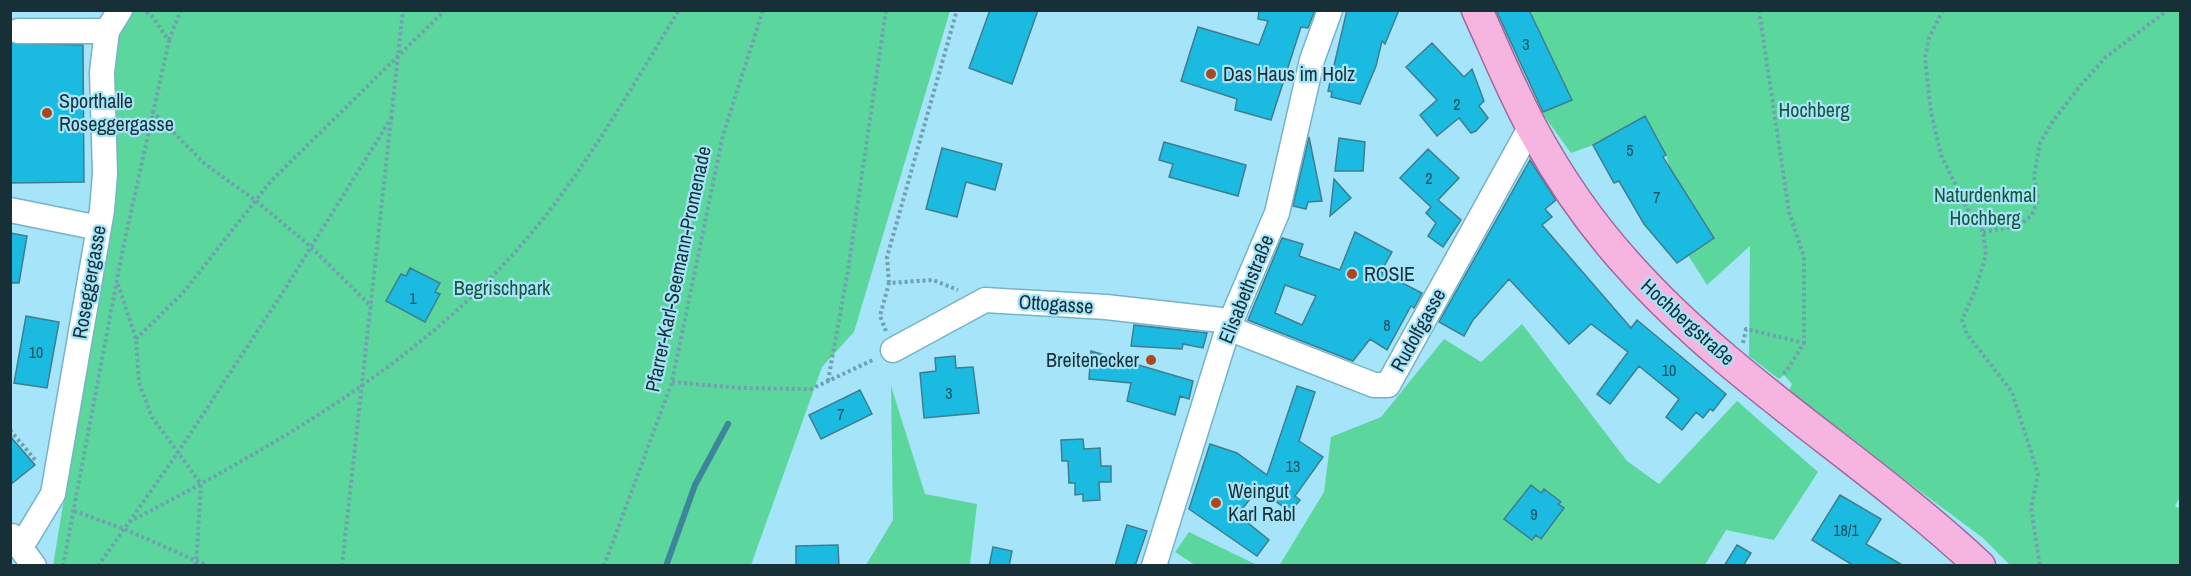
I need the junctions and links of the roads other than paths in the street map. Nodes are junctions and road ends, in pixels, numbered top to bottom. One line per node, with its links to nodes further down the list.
1 (1330, 10): 8 (street, Elisabethstraße)
2 (1477, 10): 5 (main road, Hochbergstraße)
3 (114, 21): 4 (street); 7 (street, Roseggergasse)
4 (18, 31)
5 (1531, 126): 8 (street, Rudolfgasse); 12 (main road, Hochbergstraße)
6 (10, 210): 7 (street)
7 (99, 228): 10 (street, Roseggergasse)
8 (1229, 324): 9 (street, Ottogasse); 11 (street, Elisabethstraße)
9 (893, 350)
10 (22, 549)
11 (1154, 566)
12 (1980, 566)

